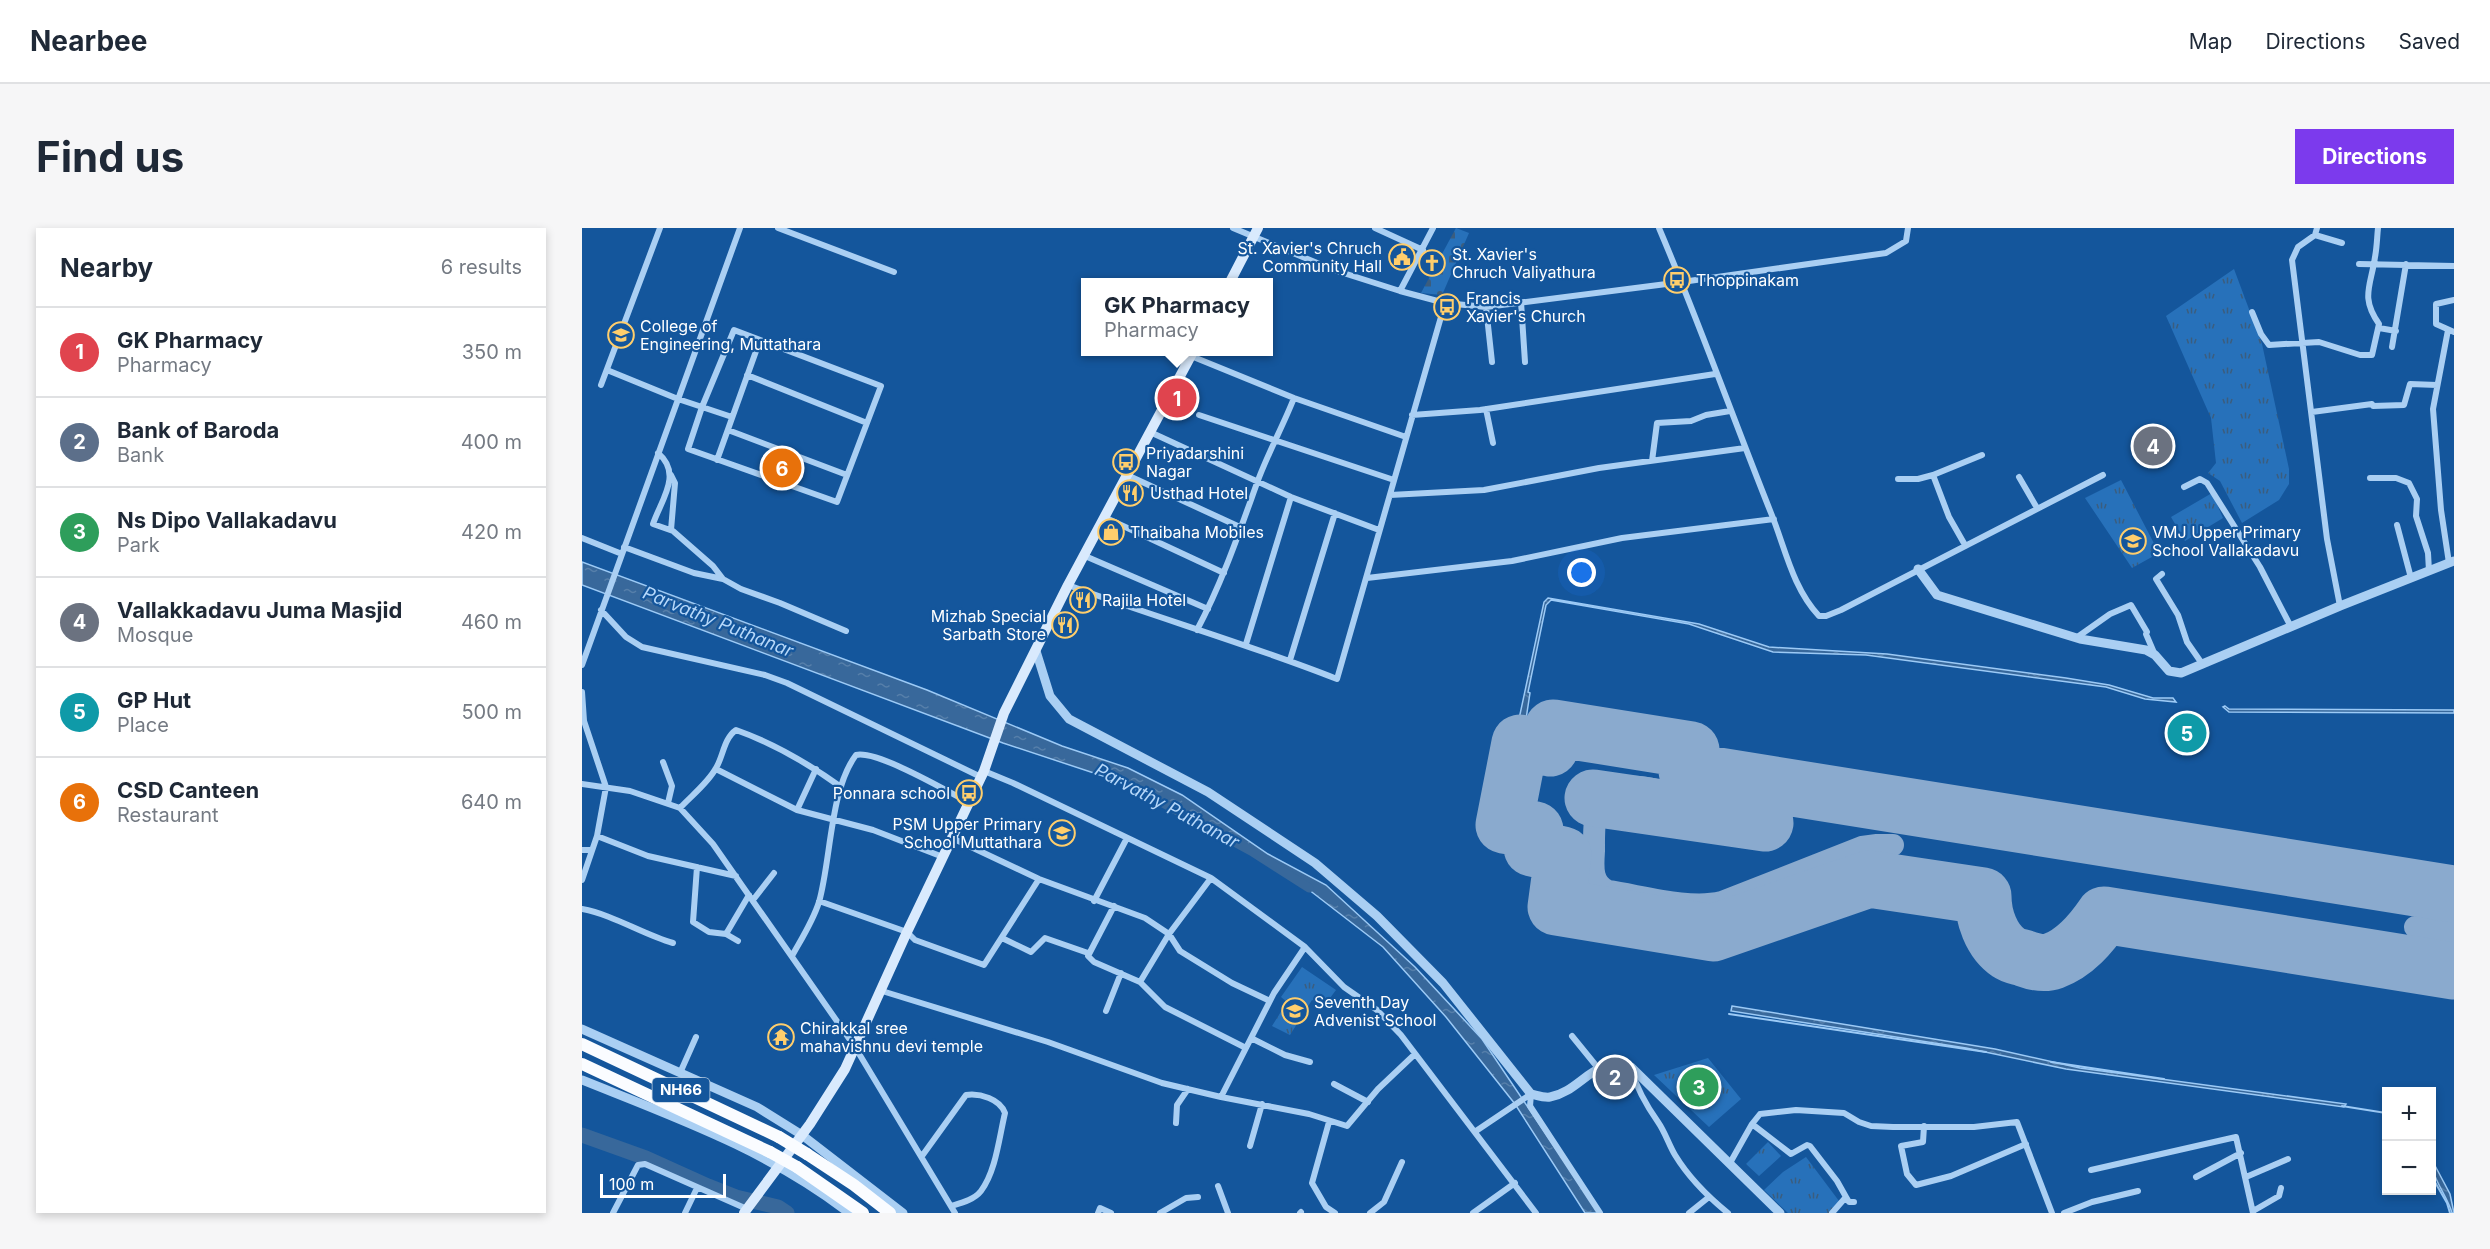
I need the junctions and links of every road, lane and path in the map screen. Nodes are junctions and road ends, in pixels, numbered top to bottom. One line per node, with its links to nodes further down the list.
1 (660, 228): 38 (street)
2 (738, 228): 44 (street)
3 (778, 228): 19 (street)
4 (1233, 228): 11 (street)
5 (1375, 228): 14 (street)
6 (1433, 228): 14 (street)
7 (1659, 228): 21 (street)
8 (1908, 228): 21 (street)
9 (2317, 228): 12 (street)
10 (2378, 228): 16 (street)
11 (1256, 233): 20 (main road); 22 (street)
12 (2314, 235): 13 (street); 32 (street)
13 (2342, 243)
14 (1423, 250): 22 (street)
15 (2359, 264): 16 (street)
16 (2374, 264): 17 (street); 28 (street)
17 (2406, 264): 18 (street); 29 (street)
18 (2454, 266)
19 (894, 272)
20 (1232, 278)
21 (1682, 282): 24 (street); 39 (street)
22 (1400, 291): 25 (street)
23 (2454, 300): 30 (street)
24 (1521, 302): 26 (street); 37 (street)
25 (1445, 303): 26 (street); 50 (street)
26 (1486, 307): 36 (street)
27 (2252, 312): 32 (street)
28 (2379, 328): 29 (street); 32 (street)
29 (2396, 330): 33 (street)
30 (2451, 331): 42 (street)
31 (760, 340): 40 (street); 45 (street); 52 (street)
32 (2303, 342): 48 (street)
33 (2392, 347)
34 (1191, 356): 54 (main road)
35 (1197, 356): 43 (street)
36 (1492, 362)
37 (1525, 362)
38 (607, 370): 41 (street); 44 (street)
39 (1715, 374): 46 (street); 47 (street)
40 (747, 375): 51 (street); 52 (street)
41 (601, 385)
42 (2437, 385): 48 (street); 88 (street)
43 (1294, 398): 55 (street); 56 (street)
44 (678, 399): 45 (street); 59 (street)
45 (702, 407): 51 (street); 61 (street)
46 (1486, 409): 50 (street); 57 (street)
47 (1730, 411): 58 (street); 62 (street)
48 (2312, 412): 97 (street)
49 (1199, 415): 56 (street)
50 (1412, 415): 55 (street)
51 (732, 417): 53 (street)
52 (867, 423): 64 (street)
53 (728, 430): 61 (street); 64 (street)
54 (1150, 432): 65 (main road); 72 (street)
55 (1406, 437): 71 (street)
56 (1277, 440): 71 (street); 72 (street)
57 (1493, 443)
58 (1745, 448): 62 (street); 79 (street)
59 (658, 453): 63 (street); 86 (street)
60 (1982, 455): 66 (street)
61 (717, 460): 64 (street)
62 (1652, 461): 74 (street)
63 (670, 475): 83 (street); 83 (street)
64 (847, 475)
65 (1127, 475): 78 (main road); 81 (street)
66 (1933, 475): 70 (street); 85 (street)
67 (2103, 475): 76 (street)
68 (2019, 477): 76 (street)
69 (2370, 478): 90 (street)
70 (1898, 479)
71 (1394, 480): 74 (street)
72 (1257, 481): 75 (street); 81 (street)
73 (2184, 487): 100 (street)
74 (1390, 495): 82 (street)
75 (1291, 496): 77 (street); 104 (street)
76 (2037, 508): 85 (street)
77 (1335, 513): 82 (street); 108 (street)
78 (1106, 518): 87 (main road); 91 (street)
79 (1774, 519): 89 (street); 93 (street)
80 (2397, 525): 94 (street)
81 (1242, 528): 91 (street)
82 (1379, 530): 93 (street)
83 (671, 531): 95 (street)
84 (582, 538): 86 (street)
85 (1965, 545): 89 (street)
86 (623, 550): 95 (street); 99 (street)
87 (1085, 556): 96 (main road); 98 (street)
88 (2451, 562): 90 (street)
89 (1918, 569): 103 (street)
90 (2429, 571): 94 (street)
91 (1224, 573): 98 (street)
92 (2162, 574): 110 (street)
93 (1367, 578): 108 (street)
94 (2411, 578): 97 (street)
95 (723, 579): 102 (street)
96 (1068, 585): 101 (street); 106 (main road)
97 (2340, 606): 100 (street)
98 (1208, 609): 101 (street)
99 (601, 610): 105 (street); 116 (street)
100 (2291, 627): 110 (street)
101 (1197, 630): 104 (street)
102 (846, 631)
103 (2076, 638): 107 (street); 107 (street)
104 (1246, 644): 108 (street)
105 (584, 651): 109 (street)
106 (1036, 651): 116 (main road); 172 (street)
107 (2155, 655): 110 (street)
108 (1290, 660)
109 (582, 665)
110 (2203, 665)
111 (582, 692): 112 (street)
112 (583, 721): 118 (street)
113 (663, 762): 121 (street)
114 (716, 769): 115 (street); 122 (street); 123 (street)
115 (816, 769): 119 (street); 123 (street)
116 (982, 774): 120 (main road); 127 (street)
117 (582, 784): 118 (street)
118 (606, 787): 121 (street); 125 (street)
119 (841, 787): 120 (street); 124 (street)
120 (968, 802): 126 (main road)
121 (668, 803): 122 (street)
122 (680, 808): 133 (street)
123 (797, 810): 124 (street)
124 (835, 820): 130 (street); 139 (street)
125 (597, 836): 129 (street); 131 (street)
126 (951, 837): 130 (main road); 135 (street)
127 (1126, 838): 134 (street); 138 (street)
128 (582, 850): 129 (street)
129 (591, 850): 136 (street)
130 (944, 857): 142 (main road)
131 (697, 867): 133 (street); 143 (street)
132 (774, 873): 137 (street)
133 (736, 876): 137 (street)
134 (1211, 878): 144 (street); 148 (street)
135 (1039, 879): 138 (street); 145 (street)
136 (582, 880)
137 (751, 897): 143 (street); 150 (street)
138 (1094, 900): 140 (street)
139 (819, 901): 142 (street); 150 (street)
140 (1114, 906): 144 (street); 149 (street)
141 (582, 909): 147 (street)
142 (907, 932): 145 (street); 153 (main road)
143 (726, 934): 146 (street)
144 (1169, 934): 152 (street); 154 (street)
145 (1002, 938): 149 (street)
146 (738, 941)
147 (673, 943)
148 (1305, 946): 154 (street); 163 (street)
149 (1088, 953): 151 (street)
150 (792, 956): 161 (street)
151 (1121, 973): 152 (street); 155 (street)
152 (1140, 982): 162 (street)
153 (882, 991): 161 (main road); 171 (street)
154 (1270, 1001): 159 (street)
155 (1106, 1011)
156 (582, 1029): 168 (street)
157 (696, 1036): 168 (street)
158 (1572, 1036): 167 (street)
159 (1251, 1038): 162 (street); 164 (street)
160 (582, 1044): 209 (highway, NH66, bridge)
161 (855, 1047): 181 (main road); 185 (street)
162 (1246, 1048): 173 (street)
163 (1415, 1054): 174 (street); 180 (street)
164 (1310, 1062)
165 (582, 1064): 208 (highway, NH66, bridge)
166 (1631, 1067): 167 (street); 188 (street); 199 (street)
167 (1598, 1068): 172 (street)
168 (680, 1073): 181 (street)
169 (582, 1080): 189 (street)
170 (1334, 1083): 174 (street)
171 (1188, 1089): 173 (street); 177 (street)
172 (1531, 1094): 180 (street); 220 (street)
173 (1221, 1097): 175 (street)
174 (1368, 1102): 176 (street)
175 (1262, 1104): 176 (street); 183 (street)
176 (1329, 1122): 216 (street)
177 (1176, 1123)
178 (1752, 1124): 179 (street); 188 (street); 200 (street)
179 (1924, 1126): 182 (street); 182 (street)
180 (1476, 1131): 193 (street)
181 (802, 1135): 189 (main road); 210 (street)
182 (2026, 1144): 225 (street)
183 (1250, 1146)
184 (2241, 1152): 190 (street); 191 (street); 192 (street)
185 (922, 1156): 203 (street); 203 (street)
186 (2288, 1159): 192 (street)
187 (1402, 1162): 217 (street)
188 (1730, 1163): 223 (street)
189 (778, 1167): 202 (main road); 207 (street)
190 (2091, 1170)
191 (2196, 1177)
192 (2246, 1177): 204 (street)
193 (1515, 1183): 218 (street); 219 (street)
194 (1218, 1186): 215 (street)
195 (697, 1188): 202 (street); 205 (street); 206 (street)
196 (2281, 1188): 204 (street)
197 (2138, 1191): 226 (street)
198 (1198, 1197): 214 (street)
199 (1709, 1197): 221 (street); 222 (street)
200 (1846, 1197): 201 (street); 224 (street)
201 (1854, 1202)
202 (750, 1205)
203 (951, 1206): 211 (street)
204 (2253, 1212)
205 (613, 1213)
206 (685, 1213)
207 (849, 1213)
208 (863, 1213)
209 (890, 1213)
210 (903, 1213)
211 (955, 1213)
212 (1098, 1213): 213 (street)
213 (1111, 1213)
214 (1160, 1213)
215 (1228, 1213)
216 (1335, 1213)
217 (1370, 1213)
218 (1473, 1213)
219 (1536, 1213)
220 (1600, 1213)
221 (1689, 1213)
222 (1728, 1213)
223 (1780, 1213)
224 (1832, 1213)
225 (2052, 1213)
226 (2064, 1213)

